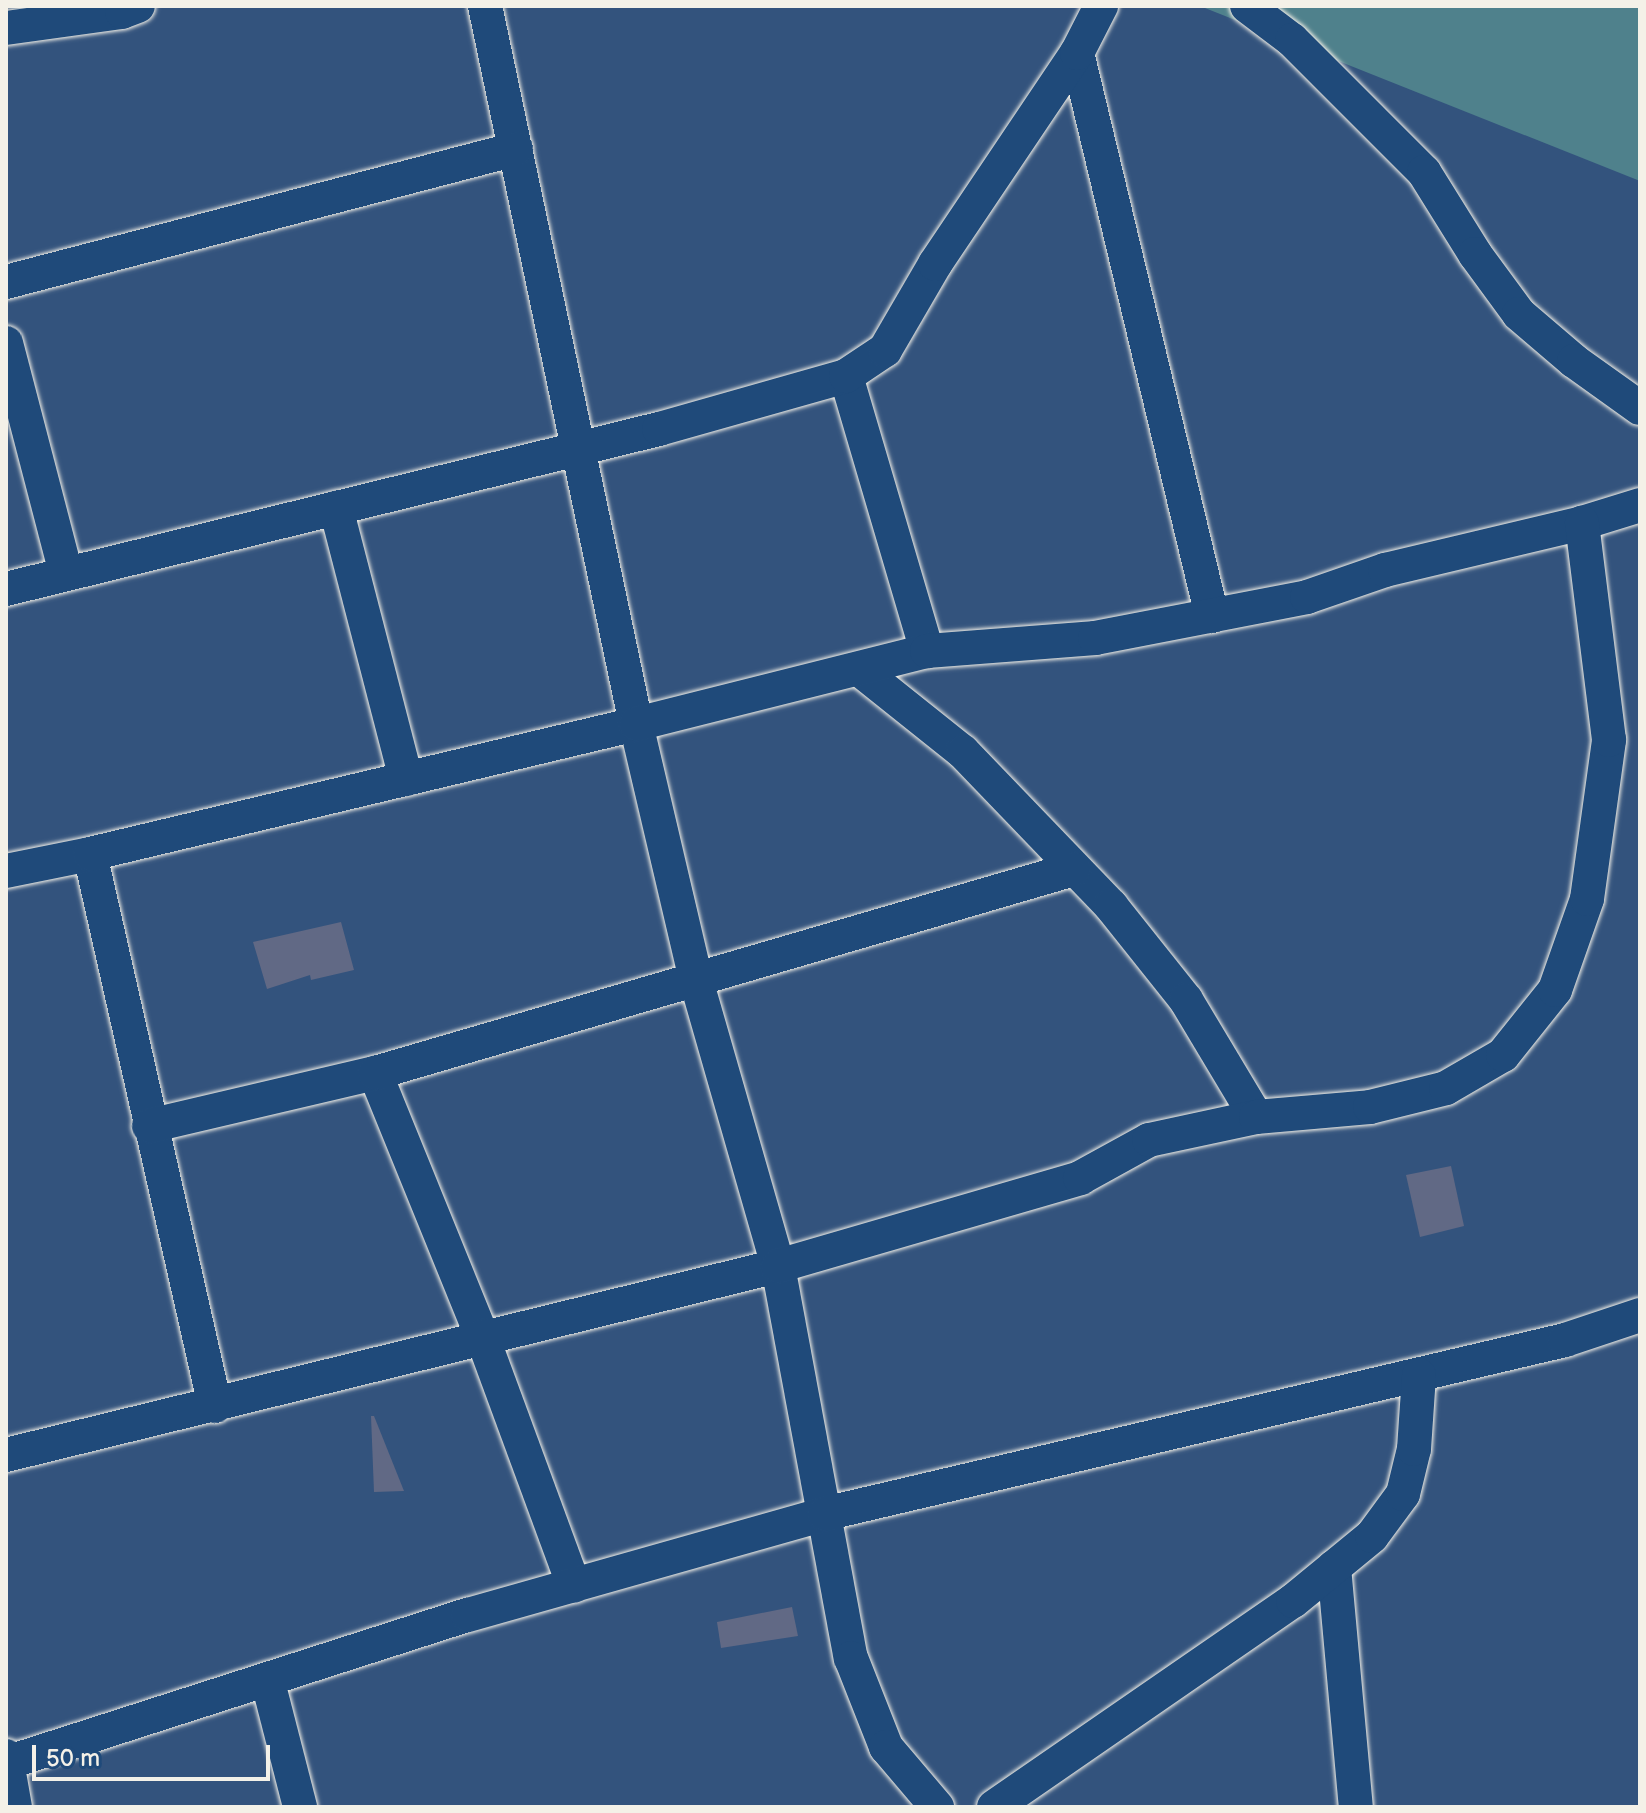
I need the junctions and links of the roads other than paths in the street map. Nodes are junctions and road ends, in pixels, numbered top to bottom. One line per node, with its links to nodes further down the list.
1 (138, 6): 5 (street)
2 (485, 6): 7 (street)
3 (1101, 6): 6 (street)
4 (1247, 6): 11 (street)
5 (6, 28)
6 (1077, 53): 10 (street); 18 (street)
7 (516, 149): 8 (street); 12 (street)
8 (6, 282)
9 (6, 343): 16 (street)
10 (846, 376): 12 (street); 19 (street)
11 (1640, 408)
12 (580, 448): 14 (street); 21 (street)
13 (1640, 505): 15 (street)
14 (336, 508): 16 (street); 22 (street)
15 (1582, 523): 18 (street); 28 (street)
16 (66, 573): 17 (street)
17 (6, 589)
18 (1212, 616): 19 (street)
19 (927, 651): 20 (street)
20 (859, 669): 21 (street); 24 (street)
21 (636, 724): 22 (street); 26 (street)
22 (406, 779): 23 (street)
23 (90, 854): 25 (street); 29 (street)
24 (1074, 869): 26 (street); 28 (street)
25 (6, 871)
26 (696, 980): 27 (street); 30 (street)
27 (375, 1073): 29 (street); 32 (street)
28 (1256, 1117): 30 (street)
29 (149, 1126): 34 (street)
30 (778, 1266): 32 (street); 36 (street)
31 (1639, 1322): 33 (street)
32 (482, 1336): 34 (street); 38 (street)
33 (1419, 1375): 36 (street); 37 (street)
34 (215, 1406): 35 (street)
35 (6, 1455)
36 (824, 1514): 38 (street); 43 (street)
37 (1334, 1567): 44 (street); 45 (street)
38 (574, 1586): 39 (street)
39 (268, 1682): 40 (street); 42 (street)
40 (6, 1761): 41 (street)
41 (15, 1807)
42 (300, 1807)
43 (937, 1807)
44 (994, 1807)
45 (1356, 1807)

